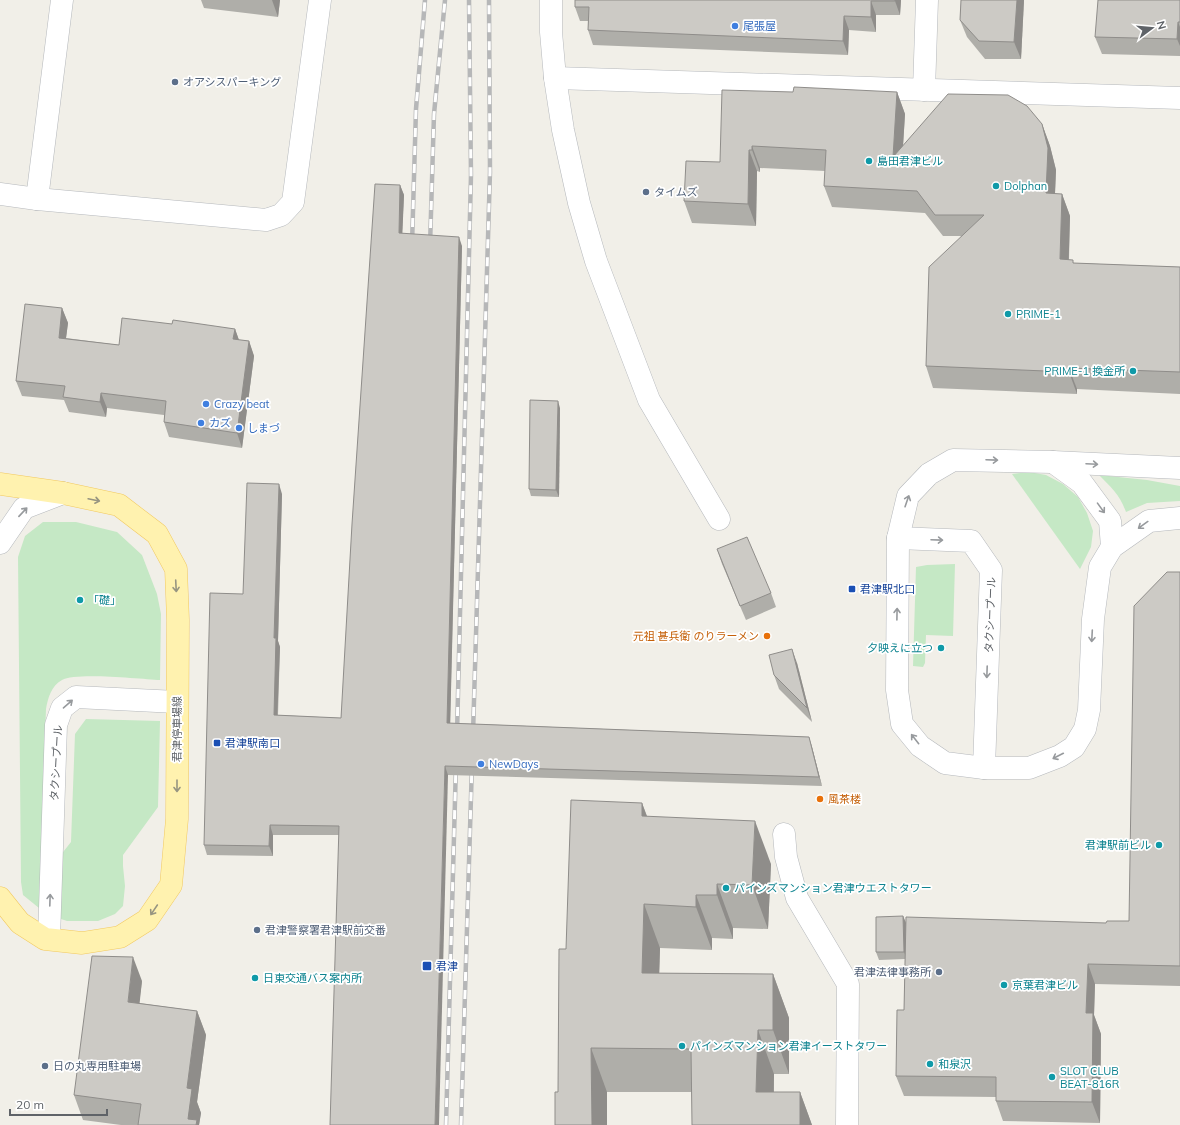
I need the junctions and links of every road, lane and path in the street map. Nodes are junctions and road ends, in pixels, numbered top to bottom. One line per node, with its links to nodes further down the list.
1 (62, 0): 9 (street)
2 (320, 0): 9 (street)
3 (551, 0): 5 (street)
4 (927, 0): 6 (street)
5 (554, 78): 6 (street); 15 (street)
6 (924, 90): 7 (street)
7 (1180, 98)
8 (0, 194): 9 (street)
9 (37, 199)
10 (1053, 462): 11 (street, one-way to 11); 16 (street, one-way to 10); 18 (street, one-way to 18)
11 (1180, 468)
12 (0, 484): 13 (main road, 君津停車場線)
13 (63, 493): 17 (street, one-way to 13); 19 (main road, 君津停車場線, one-way to 19)
14 (1180, 518): 18 (street, one-way to 18)
15 (719, 519)
16 (898, 538): 20 (street, one-way to 16); 20 (street, タクシープール, one-way to 20)
17 (0, 543)
18 (1112, 547): 20 (street, one-way to 20)
19 (177, 702): 23 (main road, 君津停車場線, one-way to 23); 23 (street, タクシープール, one-way to 19)
20 (984, 768)
21 (784, 834): 24 (street)
22 (0, 898): 23 (main road, 君津停車場線)
23 (49, 939)
24 (847, 1125)

